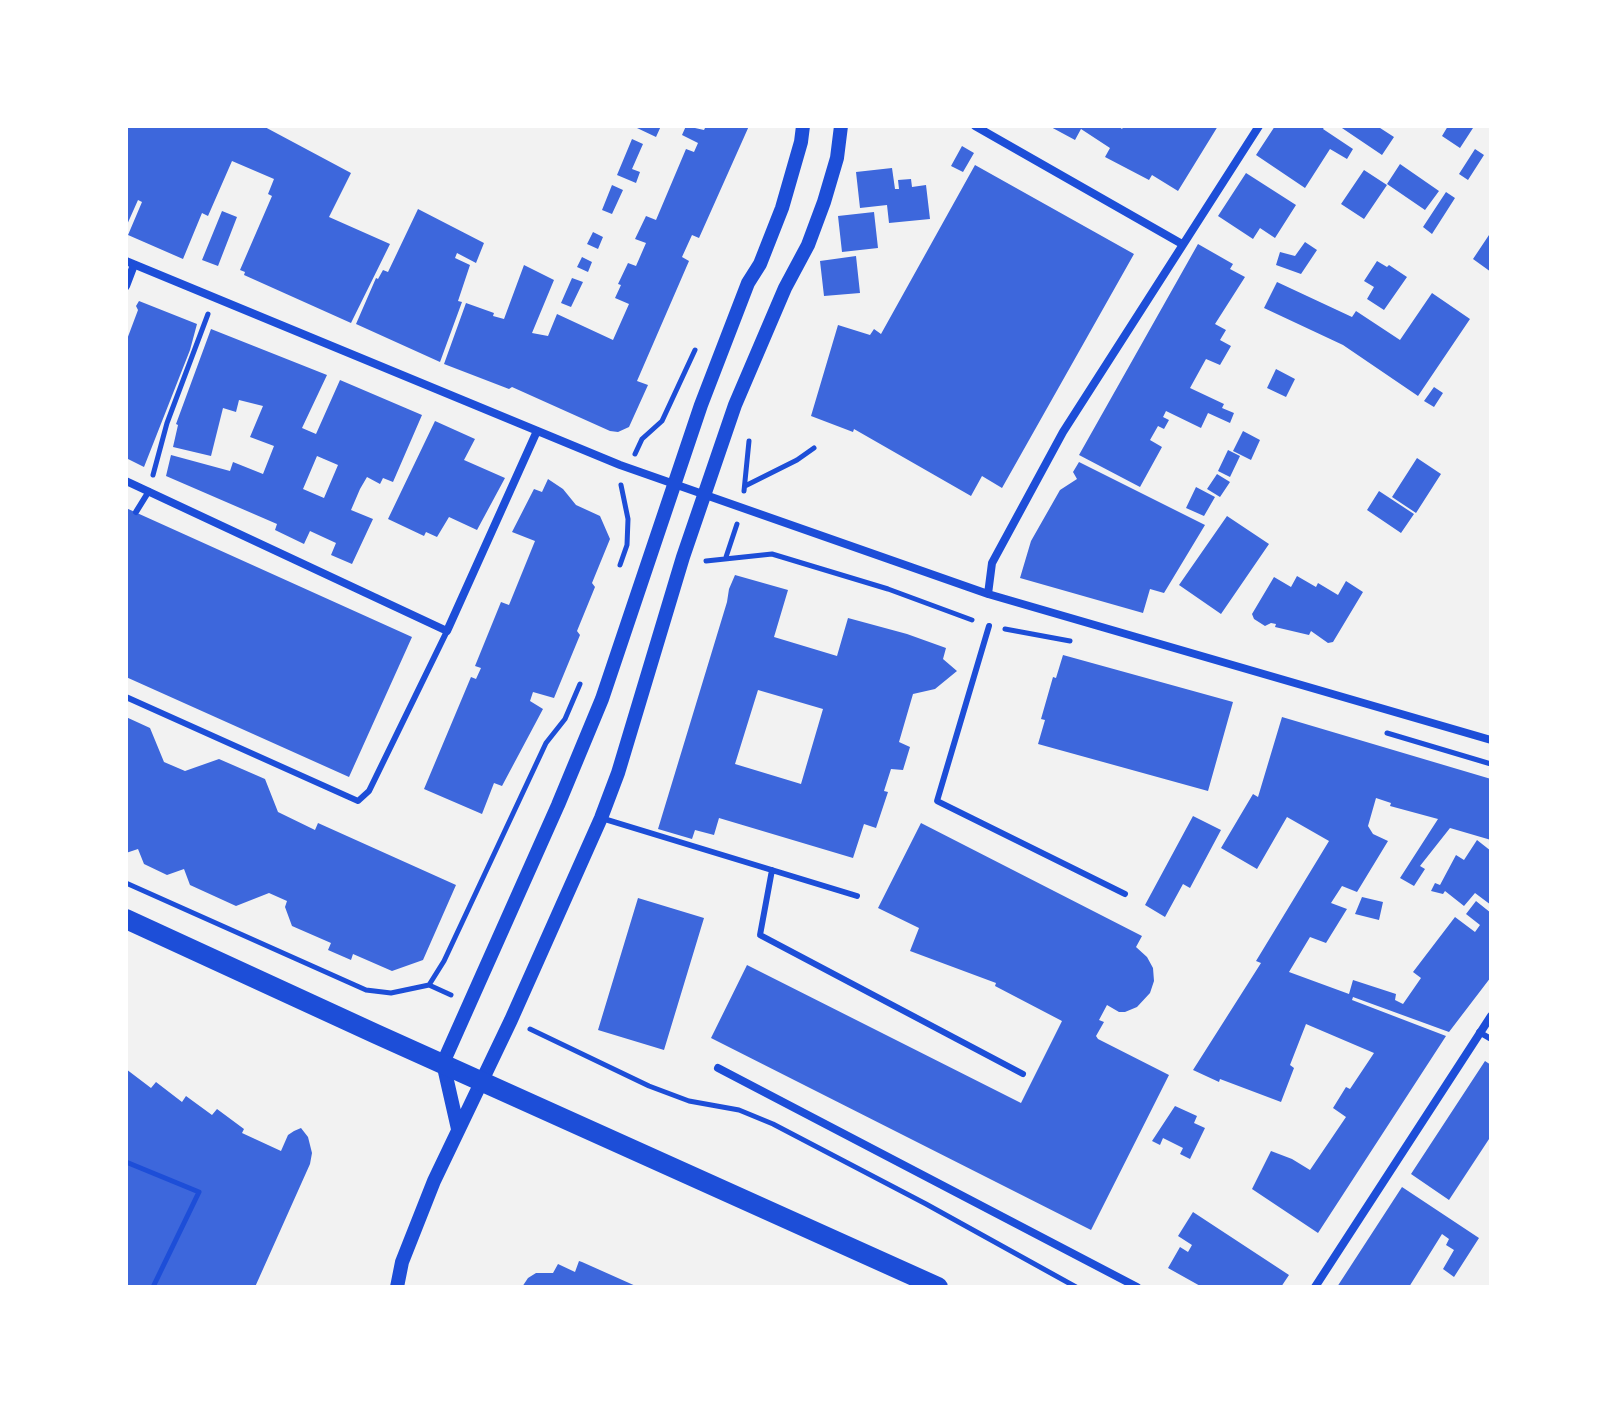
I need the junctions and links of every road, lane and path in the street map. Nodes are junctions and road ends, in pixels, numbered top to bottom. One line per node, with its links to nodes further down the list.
1 (803, 126): 15 (street)
2 (841, 126): 18 (street)
3 (975, 126): 5 (street)
4 (1259, 126): 5 (street)
5 (1182, 244): 26 (street)
6 (130, 263): 7 (street); 8 (street)
7 (126, 286)
8 (215, 298): 10 (street); 17 (path)
9 (662, 421): 13 (path)
10 (537, 431): 13 (street); 28 (street)
11 (749, 435): 16 (path)
12 (814, 448): 16 (path)
13 (628, 467): 15 (street); 21 (path)
14 (126, 481): 17 (street)
15 (675, 484): 18 (street); 22 (street)
16 (744, 487): 19 (path)
17 (149, 491): 20 (lane); 28 (street)
18 (705, 494): 19 (street); 23 (street)
19 (742, 507): 24 (path); 26 (street)
20 (136, 512)
21 (627, 545): 22 (path); 25 (path)
22 (651, 550): 42 (street)
23 (683, 557): 24 (path); 35 (street)
24 (726, 557): 27 (path)
25 (619, 568)
26 (988, 594): 33 (street)
27 (989, 626): 29 (path); 38 (lane)
28 (447, 631): 31 (lane)
29 (1083, 645)
30 (583, 675): 41 (path)
31 (126, 697)
32 (1385, 733): 34 (path)
33 (1491, 740)
34 (1491, 764)
35 (601, 818): 36 (lane); 44 (street)
36 (772, 870): 39 (lane); 49 (lane)
37 (126, 883): 41 (path)
38 (1125, 894)
39 (857, 896)
40 (126, 919): 47 (main road)
41 (429, 985): 42 (path)
42 (468, 1002): 47 (street)
43 (1491, 1016): 45 (street)
44 (511, 1020): 50 (street); 56 (path)
45 (1479, 1032): 46 (lane); 58 (street)
46 (1491, 1039)
47 (443, 1063): 50 (main road); 51 (street)
48 (718, 1068): 57 (street)
49 (1023, 1074)
50 (481, 1081): 51 (street); 55 (main road)
51 (458, 1129): 54 (street)
52 (126, 1162): 53 (path)
53 (153, 1287)
54 (397, 1287)
55 (938, 1287)
56 (1076, 1287)
57 (1137, 1287)
58 (1315, 1287)

